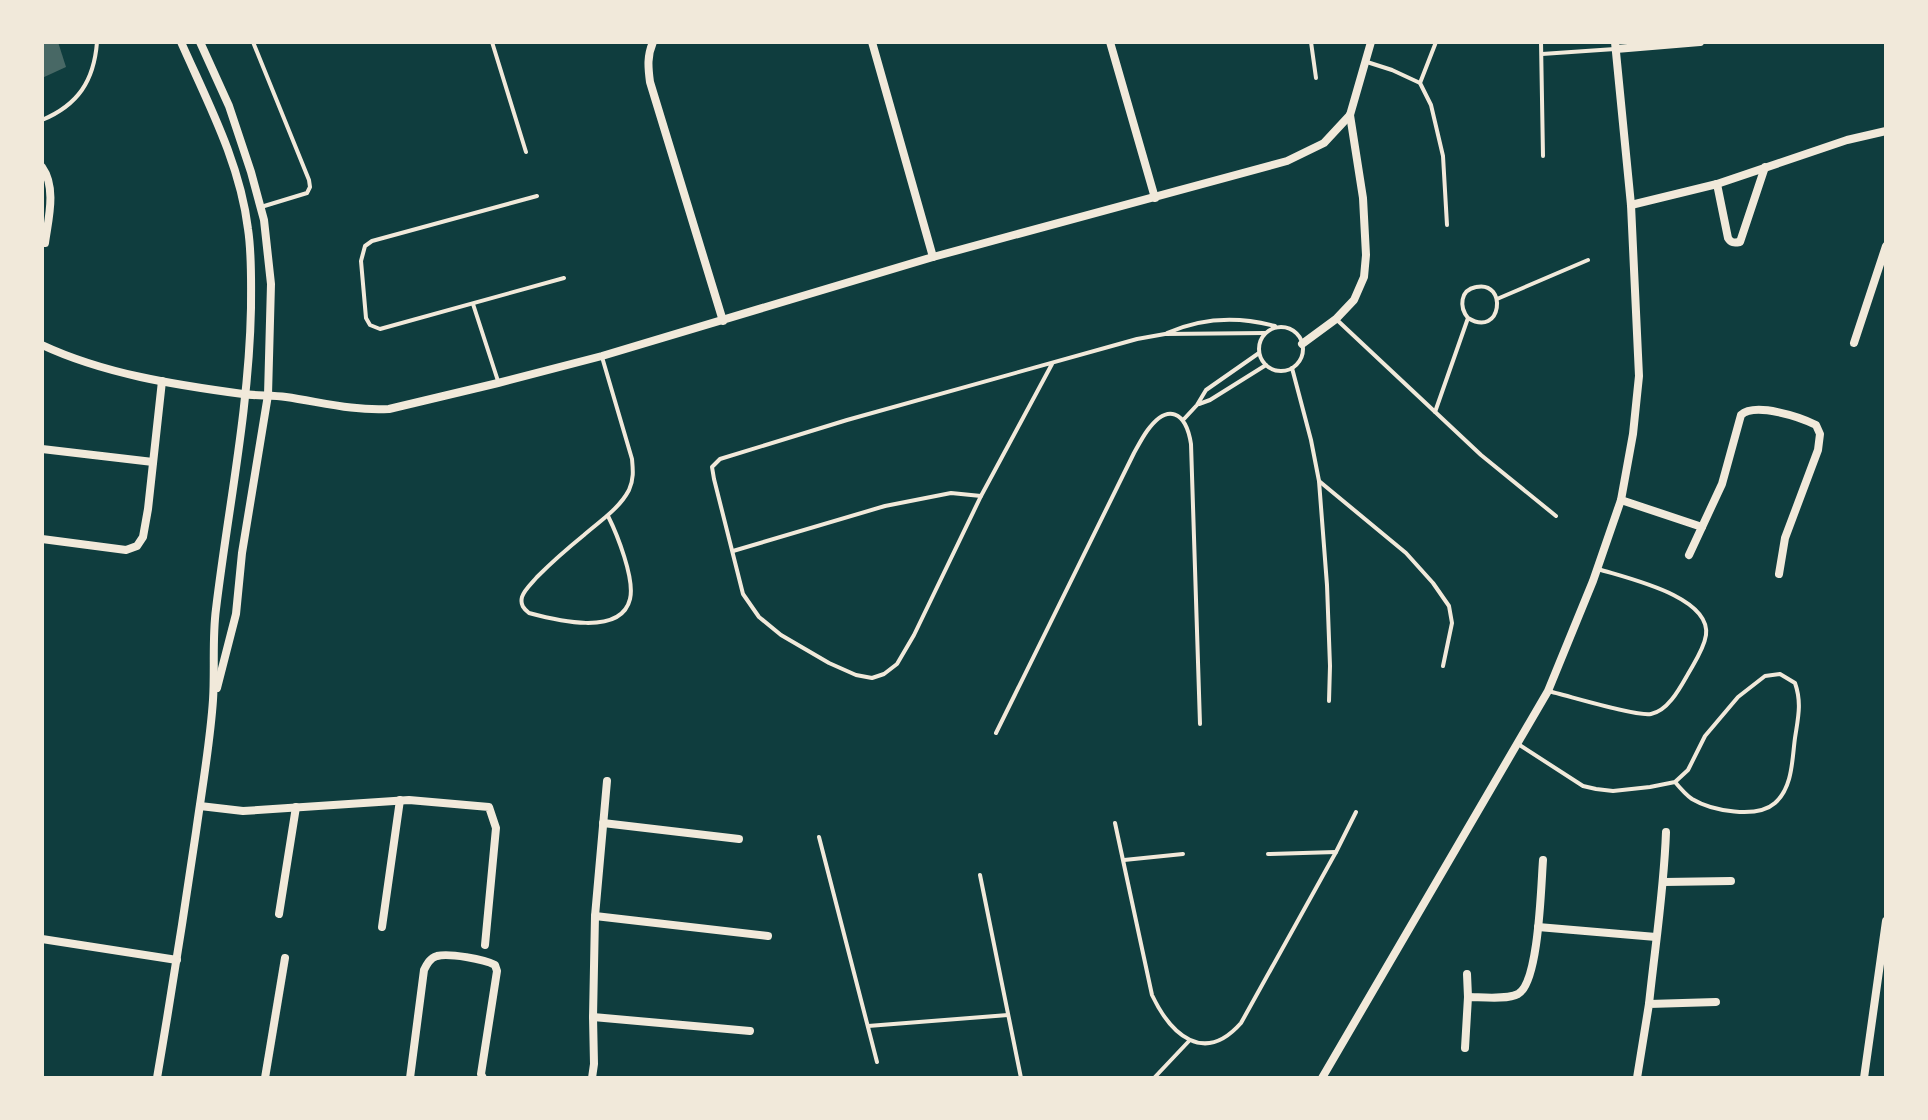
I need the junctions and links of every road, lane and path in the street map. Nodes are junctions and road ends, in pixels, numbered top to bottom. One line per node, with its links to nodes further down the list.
1 (97, 42): 20 (lane)
2 (181, 42): 55 (street)
3 (200, 42): 30 (street)
4 (253, 42): 30 (lane)
5 (492, 42): 22 (lane)
6 (653, 42): 41 (street)
7 (872, 42): 34 (street)
8 (1110, 42): 28 (street)
9 (1311, 42): 17 (lane)
10 (1371, 42): 16 (street)
11 (1436, 42): 18 (lane)
12 (1541, 42): 15 (lane)
13 (1700, 42): 14 (street)
14 (1615, 45): 15 (lane); 29 (street)
15 (1542, 54): 23 (lane)
16 (1365, 62): 18 (lane); 19 (street)
17 (1316, 78)
18 (1420, 83): 31 (lane)
19 (1350, 115): 28 (street); 40 (street)
20 (42, 120)
21 (1886, 131): 25 (street)
22 (526, 152)
23 (1543, 156)
24 (42, 167): 32 (street)
25 (1765, 167): 26 (street); 26 (street)
26 (1717, 184): 29 (street)
27 (537, 196): 38 (lane)
28 (1155, 198): 34 (street)
29 (1631, 205): 64 (street)
30 (261, 207): 56 (street)
31 (1447, 225)
32 (45, 243)
33 (1886, 246): 45 (street)
34 (933, 257): 41 (street)
35 (1588, 260): 37 (lane)
36 (564, 278): 38 (lane)
37 (1497, 299): 39 (lane); 39 (lane)
38 (473, 304): 54 (lane)
39 (1468, 318): 58 (lane)
40 (1336, 319): 46 (street); 58 (lane)
41 (723, 321): 49 (street)
42 (1278, 327): 43 (lane); 44 (lane); 46 (lane)
43 (1265, 333): 44 (lane); 48 (lane)
44 (1165, 334): 50 (lane)
45 (1854, 343)
46 (1302, 344): 52 (lane)
47 (42, 345): 53 (street)
48 (1259, 353): 51 (lane); 57 (lane)
49 (602, 356): 54 (street); 65 (lane)
50 (1052, 364): 63 (lane); 69 (lane)
51 (1266, 365): 52 (lane); 57 (lane)
52 (1292, 368): 62 (lane)
53 (162, 381): 55 (street); 61 (street)
54 (498, 383): 56 (street)
55 (246, 394): 56 (street); 75 (street)
56 (268, 395): 75 (street)
57 (1197, 405): 59 (lane)
58 (1434, 412): 66 (lane)
59 (1183, 420): 77 (lane); 78 (lane)
60 (42, 449): 61 (street)
61 (153, 462): 68 (street)
62 (1319, 481): 73 (lane); 76 (lane)
63 (981, 496): 69 (lane); 69 (lane)
64 (1621, 500): 67 (street); 71 (street)
65 (608, 516): 65 (lane)
66 (1556, 516)
67 (1702, 527): 70 (street); 72 (street)
68 (42, 539)
69 (733, 551)
70 (1689, 555)
71 (1598, 569): 74 (street); 74 (lane)
72 (1779, 574)
73 (1443, 666)
74 (1548, 691): 79 (street)
75 (213, 700): 83 (street)
76 (1329, 701)
77 (1200, 724)
78 (996, 733)
79 (1516, 743): 81 (lane); 129 (street)
80 (607, 781): 86 (street)
81 (1675, 782): 81 (lane)
82 (400, 800): 84 (street); 102 (street); 107 (street)
83 (200, 806): 84 (street); 110 (street)
84 (296, 807): 99 (street)
85 (1356, 812): 91 (lane)
86 (603, 823): 90 (street); 100 (street)
87 (1115, 823): 94 (lane)
88 (1666, 832): 98 (street)
89 (819, 837): 117 (lane)
90 (739, 839)
91 (1336, 852): 93 (lane); 119 (lane)
92 (1183, 854): 94 (lane)
93 (1268, 854)
94 (1124, 860): 119 (lane)
95 (1543, 860): 103 (street)
96 (980, 875): 115 (lane)
97 (1731, 881): 98 (street)
98 (1664, 882): 105 (street)
99 (279, 914)
100 (595, 916): 104 (street); 116 (street)
101 (1886, 921): 131 (street)
102 (382, 927)
103 (1538, 927): 105 (street); 112 (street)
104 (768, 936)
105 (1656, 937): 114 (street)
106 (42, 940): 108 (street); 110 (street)
107 (485, 945)
108 (42, 949)
109 (285, 958): 123 (street)
110 (177, 960): 122 (street)
111 (1467, 974): 112 (street)
112 (1468, 997): 120 (street)
113 (1716, 1002): 114 (street)
114 (1649, 1004): 130 (street)
115 (1008, 1015): 117 (lane); 127 (lane)
116 (593, 1017): 118 (street); 126 (street)
117 (868, 1026): 121 (lane)
118 (750, 1031)
119 (1189, 1041): 128 (lane)
120 (1465, 1048)
121 (877, 1062)
122 (157, 1078)
123 (265, 1078)
124 (410, 1078): 125 (street)
125 (483, 1078)
126 (592, 1078)
127 (1021, 1078)
128 (1154, 1078)
129 (1322, 1078)
130 (1637, 1078)
131 (1864, 1078)

